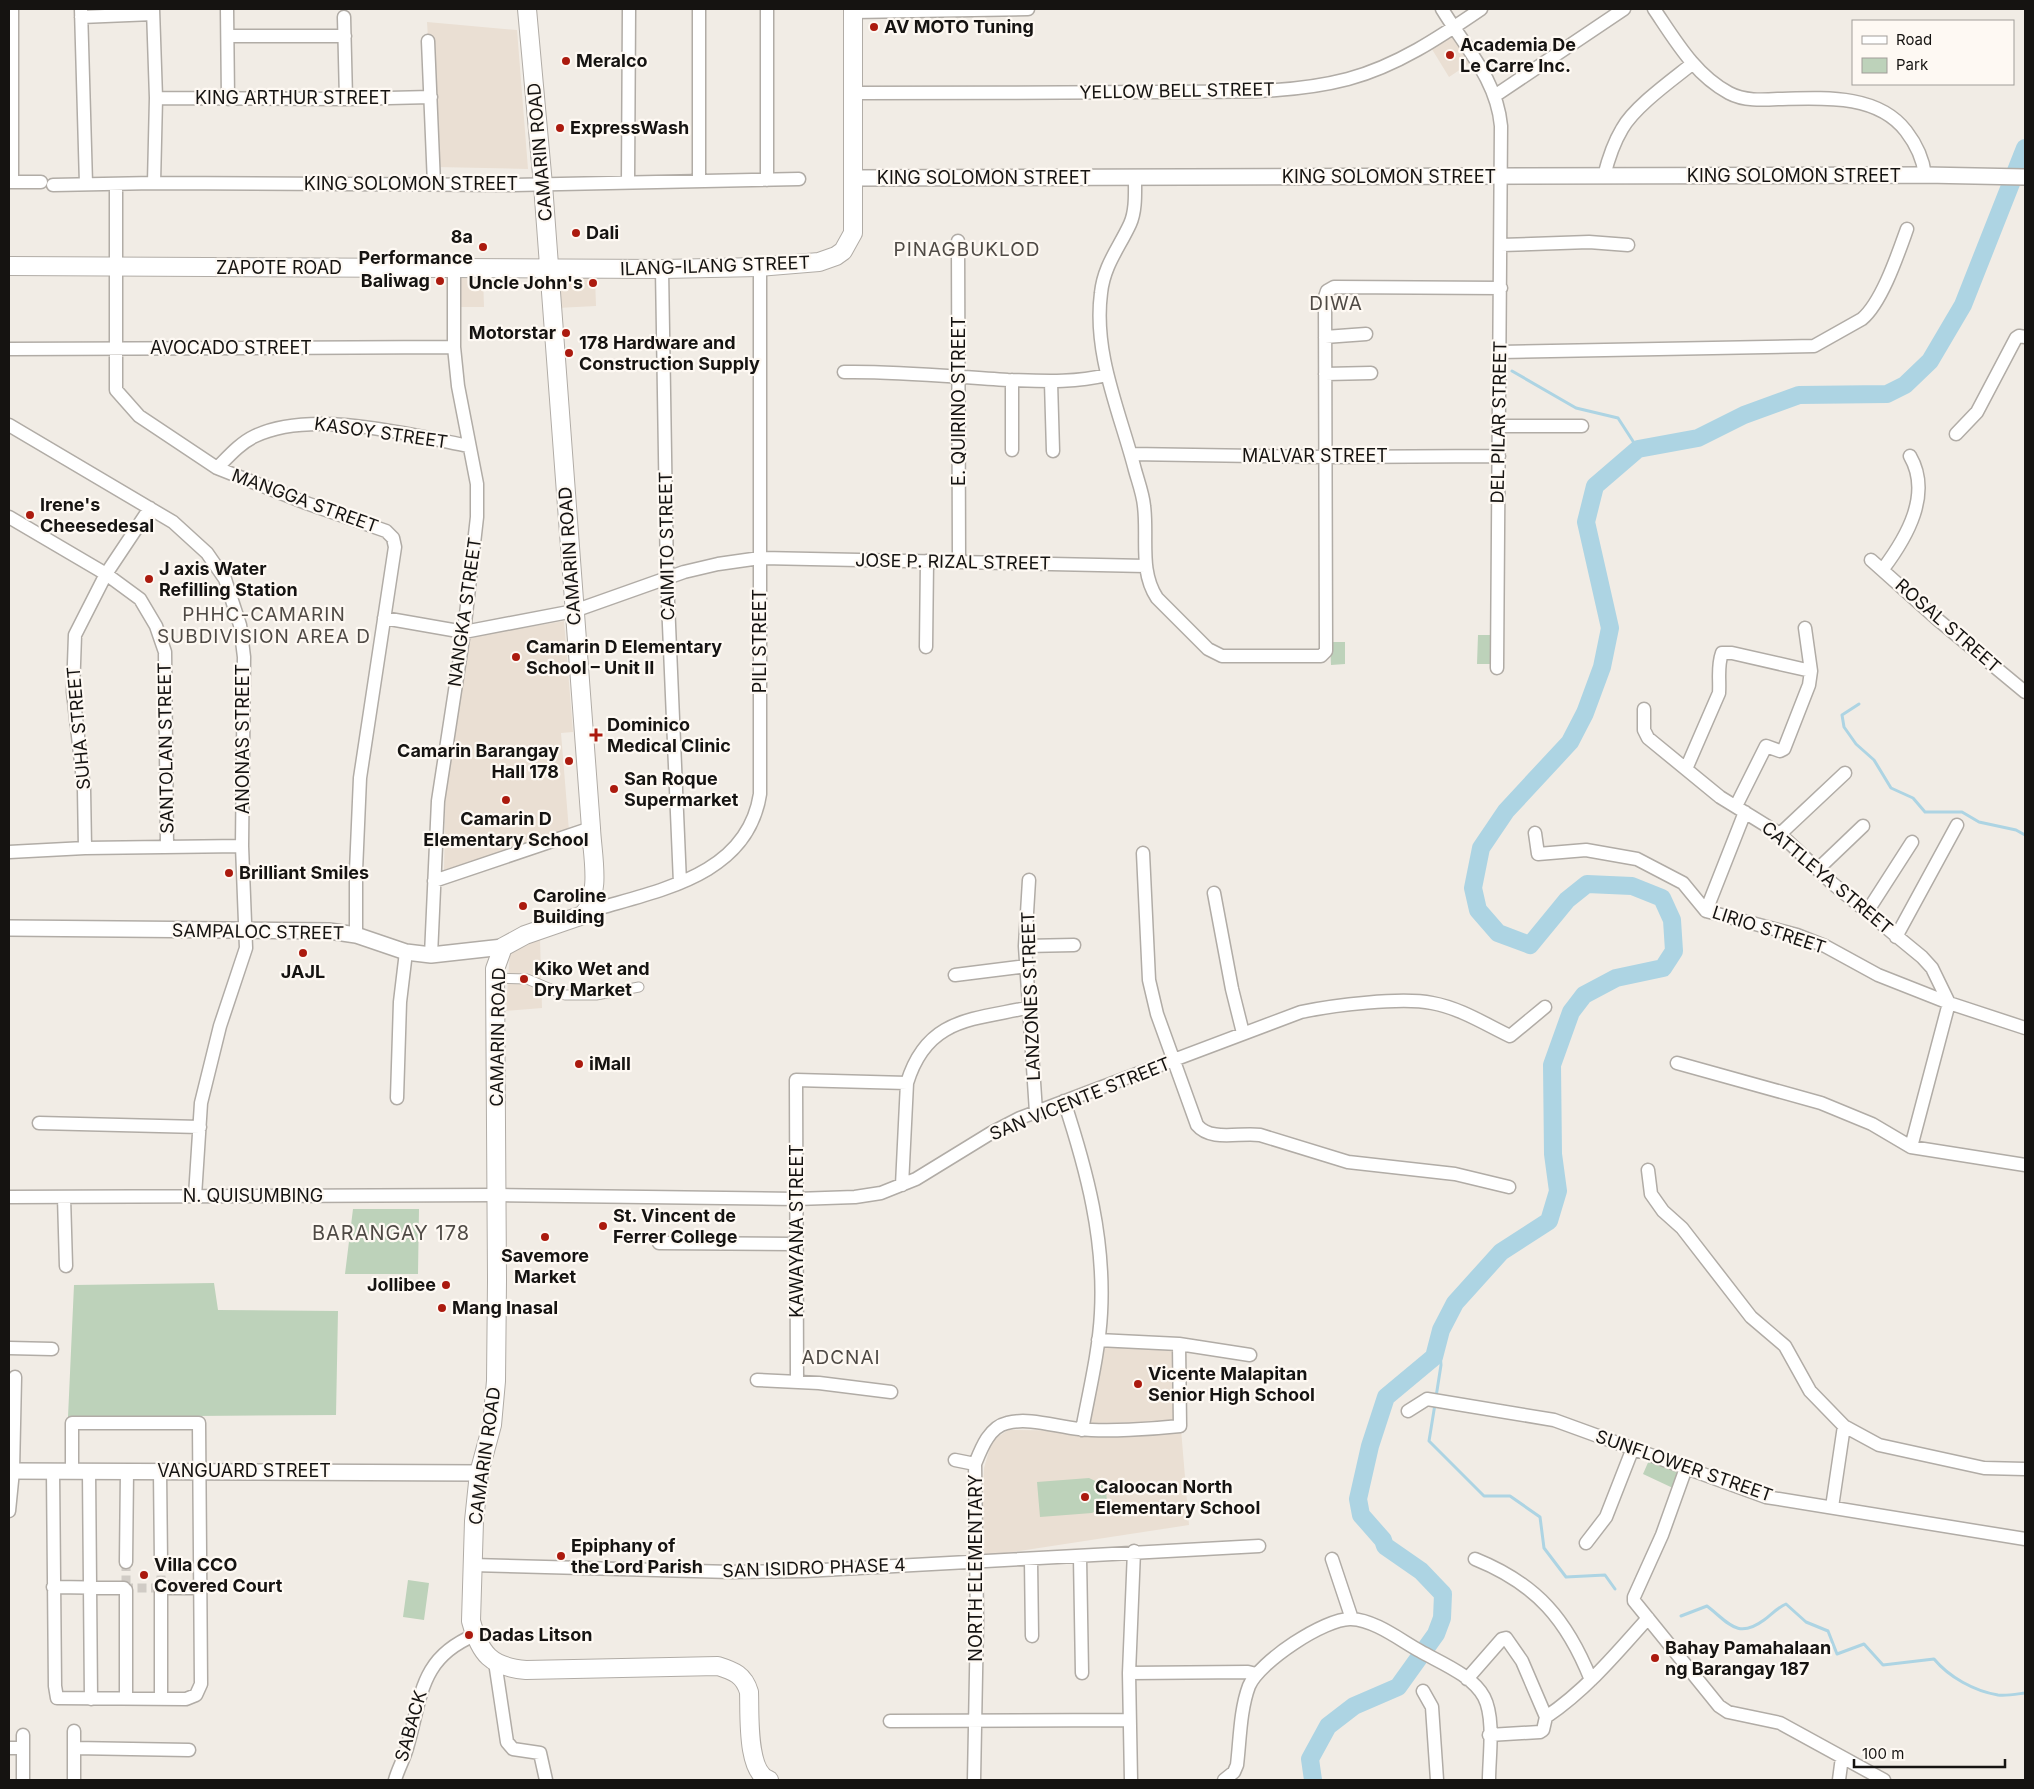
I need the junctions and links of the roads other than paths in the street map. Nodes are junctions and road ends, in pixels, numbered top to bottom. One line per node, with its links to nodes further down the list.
1 (12, 9): 17 (street)
2 (227, 9): 18 (street)
3 (527, 9): 44 (main road, CAMARIN ROAD)
4 (629, 9): 39 (street)
5 (699, 9): 37 (street)
6 (767, 9): 36 (street)
7 (1028, 9): 12 (street)
8 (1442, 9): 16 (street)
9 (1481, 9): 16 (street, YELLOW BELL STREET)
10 (1624, 9): 23 (street)
11 (1654, 9): 21 (street)
12 (853, 10): 22 (main road, ILANG-ILANG STREET)
13 (153, 11): 14 (street); 25 (street)
14 (81, 13): 41 (street)
15 (344, 17): 19 (street)
16 (1453, 28): 22 (street, YELLOW BELL STREET); 23 (street)
17 (10, 30): 28 (street)
18 (228, 36): 19 (street); 26 (street)
19 (345, 36): 27 (street)
20 (428, 41): 24 (street)
21 (1692, 64): 29 (street); 31 (street)
22 (853, 93): 33 (main road, ILANG-ILANG STREET)
23 (1496, 95): 30 (street, DEL PILAR STREET)
24 (431, 97): 27 (street, KING ARTHUR STREET); 43 (street)
25 (156, 98): 26 (street, KING ARTHUR STREET); 40 (street)
26 (228, 99): 27 (street, KING ARTHUR STREET)
27 (346, 99)
28 (10, 104): 38 (street)
29 (1925, 175): 31 (street, KING SOLOMON STREET); 32 (street, KING SOLOMON STREET)
30 (1502, 176): 31 (street, KING SOLOMON STREET); 35 (street, KING SOLOMON STREET); 47 (street, DEL PILAR STREET)
31 (1604, 176)
32 (2025, 177)
33 (853, 178): 35 (street, KING SOLOMON STREET); 50 (main road, ILANG-ILANG STREET)
34 (798, 179): 36 (street, KING SOLOMON STREET)
35 (1136, 179): 66 (street)
36 (767, 180): 37 (street, KING SOLOMON STREET)
37 (699, 181): 39 (street, KING SOLOMON STREET)
38 (10, 182): 41 (street, KING SOLOMON STREET)
39 (628, 182): 44 (street, KING SOLOMON STREET)
40 (154, 183): 42 (street, KING SOLOMON STREET); 43 (street, KING SOLOMON STREET)
41 (86, 184): 42 (street, KING SOLOMON STREET)
42 (116, 184): 51 (street, MANGGA STREET)
43 (434, 184): 44 (street, KING SOLOMON STREET)
44 (543, 184): 53 (main road, CAMARIN ROAD)
45 (1907, 229): 62 (street)
46 (958, 241): 67 (street, E. QUIRINO STREET)
47 (1501, 245): 48 (street); 55 (street, DEL PILAR STREET)
48 (1628, 245)
49 (9, 266): 51 (main road, ZAPOTE ROAD)
50 (760, 266): 54 (main road, ILANG-ILANG STREET); 84 (street, PILI STREET)
51 (118, 267): 52 (main road, ZAPOTE ROAD); 60 (street, MANGGA STREET)
52 (454, 269): 53 (main road, ZAPOTE ROAD); 59 (street, NANGKA STREET)
53 (549, 270): 54 (main road, ILANG-ILANG STREET); 92 (main road, CAMARIN ROAD)
54 (662, 270): 91 (street, CAIMITO STREET)
55 (1501, 288): 57 (street); 62 (street, DEL PILAR STREET)
56 (1366, 334): 57 (street)
57 (1325, 337): 65 (street)
58 (2025, 337): 73 (street)
59 (454, 347): 60 (street, AVOCADO STREET); 74 (street, NANGKA STREET)
60 (115, 348): 61 (street, AVOCADO STREET); 81 (street, MANGGA STREET)
61 (9, 349)
62 (1500, 352): 71 (street, DEL PILAR STREET)
63 (844, 372): 67 (street)
64 (1371, 373): 65 (street)
65 (1325, 374): 80 (street)
66 (1107, 376): 69 (street); 77 (street)
67 (959, 378): 68 (street); 87 (street, E. QUIRINO STREET)
68 (1012, 380): 69 (street); 75 (street)
69 (1051, 382): 76 (street)
70 (9, 425): 82 (street, ANONAS STREET)
71 (1499, 426): 72 (street); 78 (street, DEL PILAR STREET)
72 (1582, 426)
73 (1956, 434)
74 (468, 446): 81 (street, KASOY STREET); 95 (street, NANGKA STREET)
75 (1012, 450)
76 (1053, 451)
77 (1131, 454): 80 (street, MALVAR STREET); 88 (street)
78 (1499, 456): 80 (street, MALVAR STREET); 97 (street, DEL PILAR STREET)
79 (1910, 456): 89 (street)
80 (1325, 457): 88 (street)
81 (217, 468): 93 (street, MANGGA STREET)
82 (150, 508): 90 (street, SUHA STREET); 110 (street, ANONAS STREET)
83 (9, 517): 90 (street, SANTOLAN STREET)
84 (760, 558): 86 (street, JOSE P. RIZAL STREET); 91 (street, JOSE P. RIZAL STREET); 118 (street, PILI STREET)
85 (1871, 560): 89 (street, ROSAL STREET)
86 (927, 561): 87 (street, JOSE P. RIZAL STREET); 96 (street)
87 (959, 562): 88 (street, JOSE P. RIZAL STREET)
88 (1146, 566)
89 (1883, 569): 99 (street, ROSAL STREET)
90 (106, 574): 111 (street, SANTOLAN STREET); 112 (street, SUHA STREET)
91 (667, 578): 92 (street, JOSE P. RIZAL STREET); 118 (street, CAIMITO STREET)
92 (574, 611): 95 (street, JOSE P. RIZAL STREET); 106 (main road, CAMARIN ROAD)
93 (384, 618): 95 (street); 125 (street, MANGGA STREET)
94 (1805, 628): 98 (street)
95 (464, 632): 117 (street, NANGKA STREET)
96 (926, 648)
97 (1497, 668)
98 (1811, 671): 101 (street); 103 (street)
99 (2025, 692)
100 (1644, 709): 101 (street, CATTLEYA STREET)
101 (1686, 770): 103 (street, CATTLEYA STREET)
102 (1845, 773): 108 (street)
103 (1741, 809): 108 (street, CATTLEYA STREET); 121 (street)
104 (1863, 826): 115 (street)
105 (1957, 826): 126 (street)
106 (591, 828): 117 (street); 120 (main road, CAMARIN ROAD)
107 (1536, 833): 121 (street, LIRIO STREET)
108 (1780, 834): 115 (street, CATTLEYA STREET)
109 (1912, 842): 122 (street)
110 (242, 846): 111 (street); 124 (street, ANONAS STREET)
111 (167, 847): 112 (street)
112 (85, 848): 113 (street)
113 (9, 852)
114 (1143, 853): 141 (street)
115 (1818, 869): 122 (street, CATTLEYA STREET)
116 (1029, 880): 128 (street, LANZONES STREET)
117 (434, 881): 131 (street, NANGKA STREET)
118 (680, 883): 120 (street, PILI STREET)
119 (1214, 893): 140 (street)
120 (588, 908): 129 (main road, CAMARIN ROAD)
121 (1706, 911): 136 (street, LIRIO STREET)
122 (1867, 912): 126 (street, CATTLEYA STREET)
123 (9, 928): 124 (street, SAMPALOC STREET)
124 (245, 931): 125 (street, SAMPALOC STREET); 148 (street, ANONAS STREET)
125 (356, 935): 130 (street, SAMPALOC STREET)
126 (1896, 937): 136 (street, CATTLEYA STREET)
127 (1074, 945): 128 (street)
128 (1025, 946): 132 (street, LANZONES STREET)
129 (503, 947): 131 (street, SAMPALOC STREET); 134 (main road, CAMARIN ROAD)
130 (406, 952): 131 (street, SAMPALOC STREET); 144 (street)
131 (431, 955)
132 (1028, 966): 133 (street); 137 (street, LANZONES STREET)
133 (955, 975)
134 (495, 978): 135 (street); 154 (main road, CAMARIN ROAD)
135 (640, 987)
136 (1949, 1003): 139 (street); 149 (street)
137 (1031, 1007): 143 (street); 146 (street, LANZONES STREET)
138 (1545, 1007): 140 (street, SAN VICENTE STREET)
139 (2025, 1028)
140 (1243, 1033): 141 (street, SAN VICENTE STREET)
141 (1174, 1061): 145 (street, SAN VICENTE STREET); 153 (street)
142 (1677, 1063): 149 (street)
143 (907, 1083): 152 (street); 158 (street, KAWAYANA STREET)
144 (397, 1098)
145 (1064, 1101): 146 (street, SAN VICENTE STREET); 162 (street)
146 (1036, 1112): 152 (street, SAN VICENTE STREET)
147 (39, 1123): 148 (street)
148 (200, 1127): 155 (street, ANONAS STREET)
149 (1911, 1146): 150 (street)
150 (2025, 1165)
151 (1648, 1170): 173 (street)
152 (902, 1185): 158 (street, SAN VICENTE STREET)
153 (1510, 1187)
154 (497, 1195): 155 (street, N. QUISUMBING); 158 (street, SAN VICENTE STREET); 187 (main road, CAMARIN ROAD)
155 (195, 1196): 157 (street, N. QUISUMBING)
156 (9, 1197): 157 (street, N. QUISUMBING)
157 (64, 1197): 161 (street)
158 (796, 1199): 160 (street, KAWAYANA STREET)
159 (659, 1243): 160 (street)
160 (796, 1244): 169 (street, KAWAYANA STREET)
161 (66, 1266)
162 (1098, 1340): 163 (street); 174 (street)
163 (1179, 1344): 166 (street); 174 (street, NORTH ELEMENTARY)
164 (9, 1348): 165 (street)
165 (52, 1349)
166 (1250, 1355)
167 (15, 1377): 171 (street)
168 (757, 1380): 169 (street)
169 (797, 1382): 170 (street)
170 (891, 1392)
171 (12, 1410): 180 (street)
172 (1408, 1411): 175 (street, SUNFLOWER STREET)
173 (1844, 1426): 179 (street); 188 (street)
174 (1082, 1430): 177 (street, NORTH ELEMENTARY)
175 (1633, 1448): 178 (street, SUNFLOWER STREET); 191 (street)
176 (955, 1460): 177 (street)
177 (975, 1464): 200 (street, NORTH ELEMENTARY)
178 (1686, 1468): 188 (street, SUNFLOWER STREET); 205 (street)
179 (2025, 1469)
180 (11, 1471): 181 (street, VANGUARD STREET); 189 (street)
181 (53, 1471): 182 (street, VANGUARD STREET); 202 (street)
182 (72, 1471): 183 (street, VANGUARD STREET); 186 (street)
183 (89, 1471): 184 (street, VANGUARD STREET); 203 (street)
184 (126, 1471): 185 (street, VANGUARD STREET); 198 (street)
185 (160, 1471): 186 (street, VANGUARD STREET); 199 (street)
186 (199, 1471): 187 (street, VANGUARD STREET); 204 (street)
187 (479, 1473): 201 (main road, CAMARIN ROAD)
188 (1832, 1507): 190 (street, SUNFLOWER STREET)
189 (9, 1511)
190 (2025, 1539)
191 (1586, 1543)
192 (1259, 1546): 193 (street, SAN ISIDRO PHASE 4)
193 (1134, 1551): 194 (street, SAN ISIDRO PHASE 4); 211 (street)
194 (1080, 1557): 197 (street, SAN ISIDRO PHASE 4); 210 (street)
195 (1332, 1558): 206 (street)
196 (1475, 1559): 214 (street)
197 (1032, 1560): 200 (street, SAN ISIDRO PHASE 4); 208 (street)
198 (126, 1562)
199 (161, 1562)
200 (976, 1562): 201 (street, SAN ISIDRO PHASE 4); 222 (street, NORTH ELEMENTARY)
201 (472, 1565): 207 (main road, CAMARIN ROAD)
202 (53, 1587): 203 (street); 218 (street)
203 (90, 1587): 216 (street); 218 (street)
204 (199, 1588): 217 (street); 217 (street)
205 (1648, 1618): 214 (street); 228 (street)
206 (1352, 1619): 212 (street); 213 (street)
207 (475, 1634): 209 (main road, CAMARIN ROAD); 231 (street, SABACK)
208 (1032, 1636)
209 (495, 1662): 232 (street); 233 (main road)
210 (1082, 1673)
211 (1129, 1673): 212 (street); 220 (street)
212 (1256, 1674): 236 (street)
213 (1467, 1679): 219 (street); 224 (street)
214 (1591, 1680): 219 (street)
215 (1424, 1691): 237 (street)
216 (126, 1698): 217 (street); 218 (street)
217 (161, 1698)
218 (91, 1699)
219 (1546, 1717): 224 (street)
220 (1130, 1720): 222 (street); 235 (street)
221 (890, 1721): 222 (street)
222 (975, 1721): 234 (street, NORTH ELEMENTARY)
223 (74, 1731): 226 (street)
224 (1489, 1735): 238 (street)
225 (9, 1748): 229 (street)
226 (74, 1748): 227 (street); 230 (street)
227 (189, 1750)
228 (1842, 1757): 239 (street); 240 (street)
229 (23, 1780)
230 (74, 1780)
231 (394, 1780)
232 (546, 1780)
233 (769, 1780)
234 (974, 1780)
235 (1132, 1780)
236 (1224, 1780)
237 (1437, 1780)
238 (1489, 1780)
239 (1839, 1780)
240 (1884, 1780)

